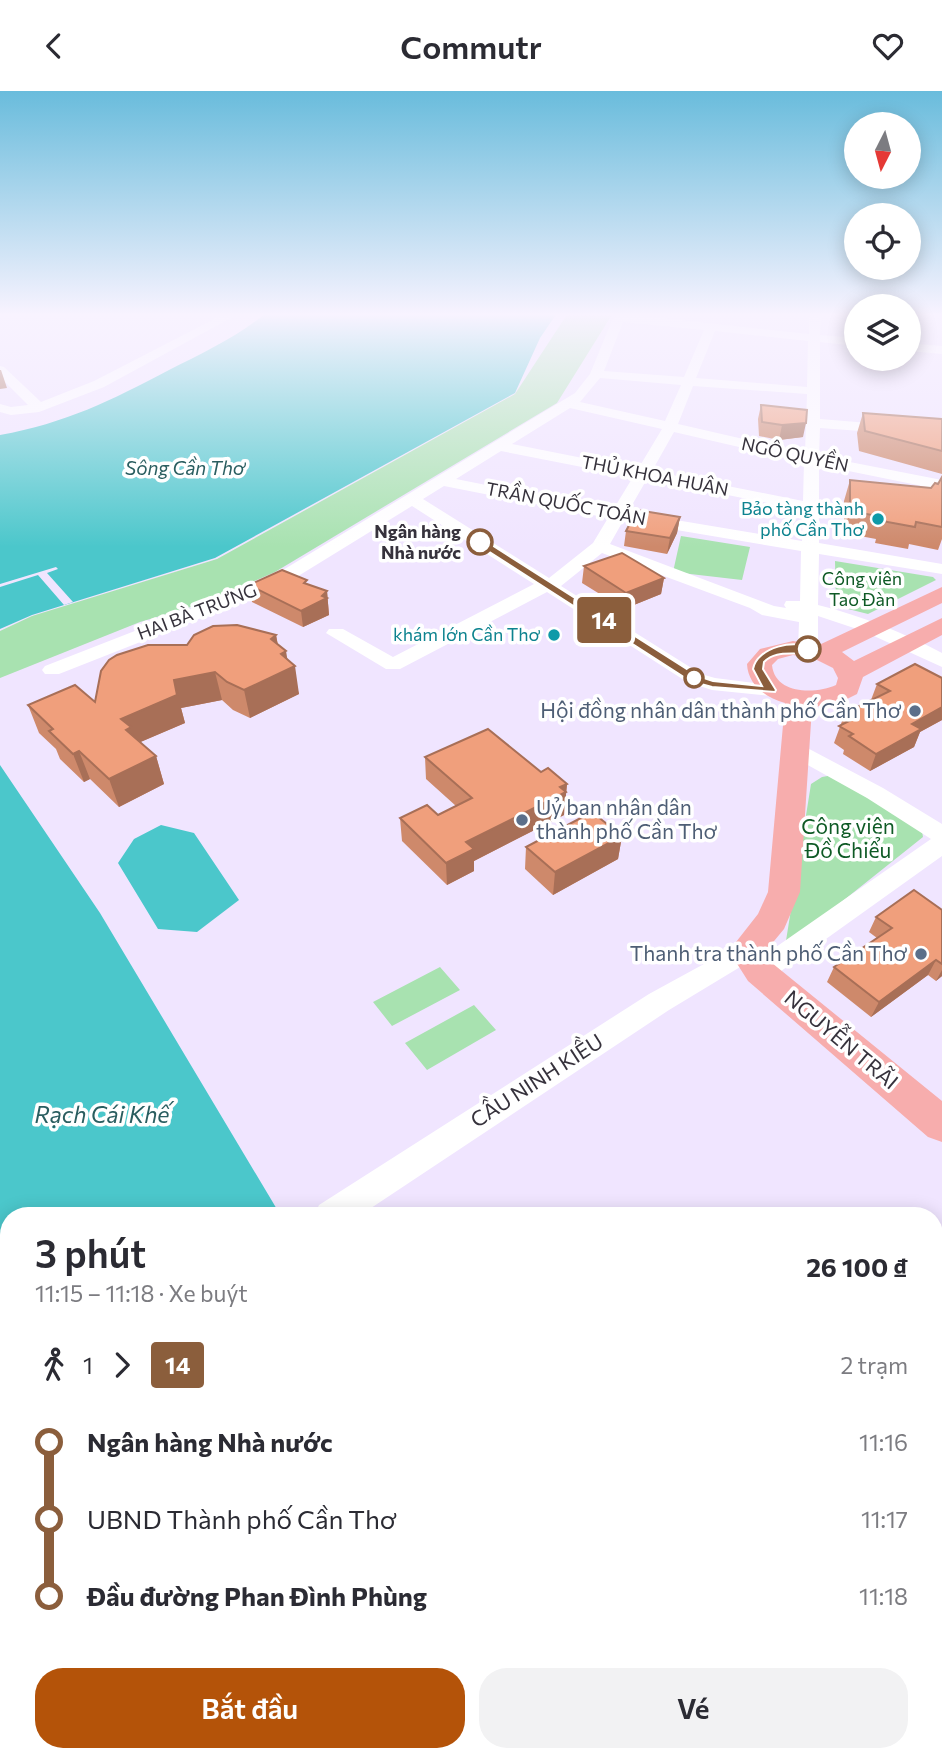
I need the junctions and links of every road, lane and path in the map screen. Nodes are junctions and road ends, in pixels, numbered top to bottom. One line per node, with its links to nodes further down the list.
1 (22, 391): 8 (street)
2 (82, 391): 8 (street)
3 (584, 391): 6 (street, HAI BÀ TRƯNG)
4 (686, 391): 10 (street)
5 (813, 391): 9 (street)
6 (567, 403): 10 (street, NGÔ QUYỀN); 12 (street, HAI BÀ TRƯNG)
7 (0, 408): 8 (street)
8 (39, 408)
9 (813, 423): 11 (street); 13 (street)
10 (670, 426): 13 (street, NGÔ QUYỀN); 14 (street)
11 (942, 433)
12 (499, 446): 14 (street, THỦ KHOA HUÂN); 15 (street, HAI BÀ TRƯNG)
13 (812, 459): 16 (street, NGÔ QUYỀN); 18 (street)
14 (641, 474): 18 (street, THỦ KHOA HUÂN); 19 (street)
15 (439, 480): 17 (street, HAI BÀ TRƯNG); 19 (street, TRẦN QUỐC TOẢN)
16 (942, 485)
17 (411, 498): 23 (street); 33 (street, HAI BÀ TRƯNG)
18 (811, 507): 21 (street)
19 (617, 515): 20 (street); 21 (street, TRẦN QUỐC TOẢN)
20 (600, 546): 23 (street); 25 (street)
21 (810, 547): 22 (street, TRẦN QUỐC TOẢN); 26 (street)
22 (942, 569)
23 (550, 586): 29 (street); 35 (street)
24 (942, 594): 28 (main road)
25 (757, 604): 26 (street)
26 (809, 613): 28 (street); 31 (street)
27 (942, 625): 30 (main road)
28 (874, 627): 30 (street); 31 (main road)
29 (337, 633)
30 (908, 643): 32 (street); 34 (main road)
31 (815, 651): 34 (main road); 35 (main road)
32 (942, 661)
33 (52, 670)
34 (851, 673): 36 (main road)
35 (771, 690): 36 (main road)
36 (799, 698): 37 (main road)
37 (796, 749): 38 (street); 40 (main road)
38 (942, 835)
39 (942, 844): 40 (street, CẦU NINH KIỀU)
40 (753, 961): 41 (main road, NGUYỄN TRÃI); 42 (street, CẦU NINH KIỀU)
41 (942, 1125)
42 (345, 1207)

